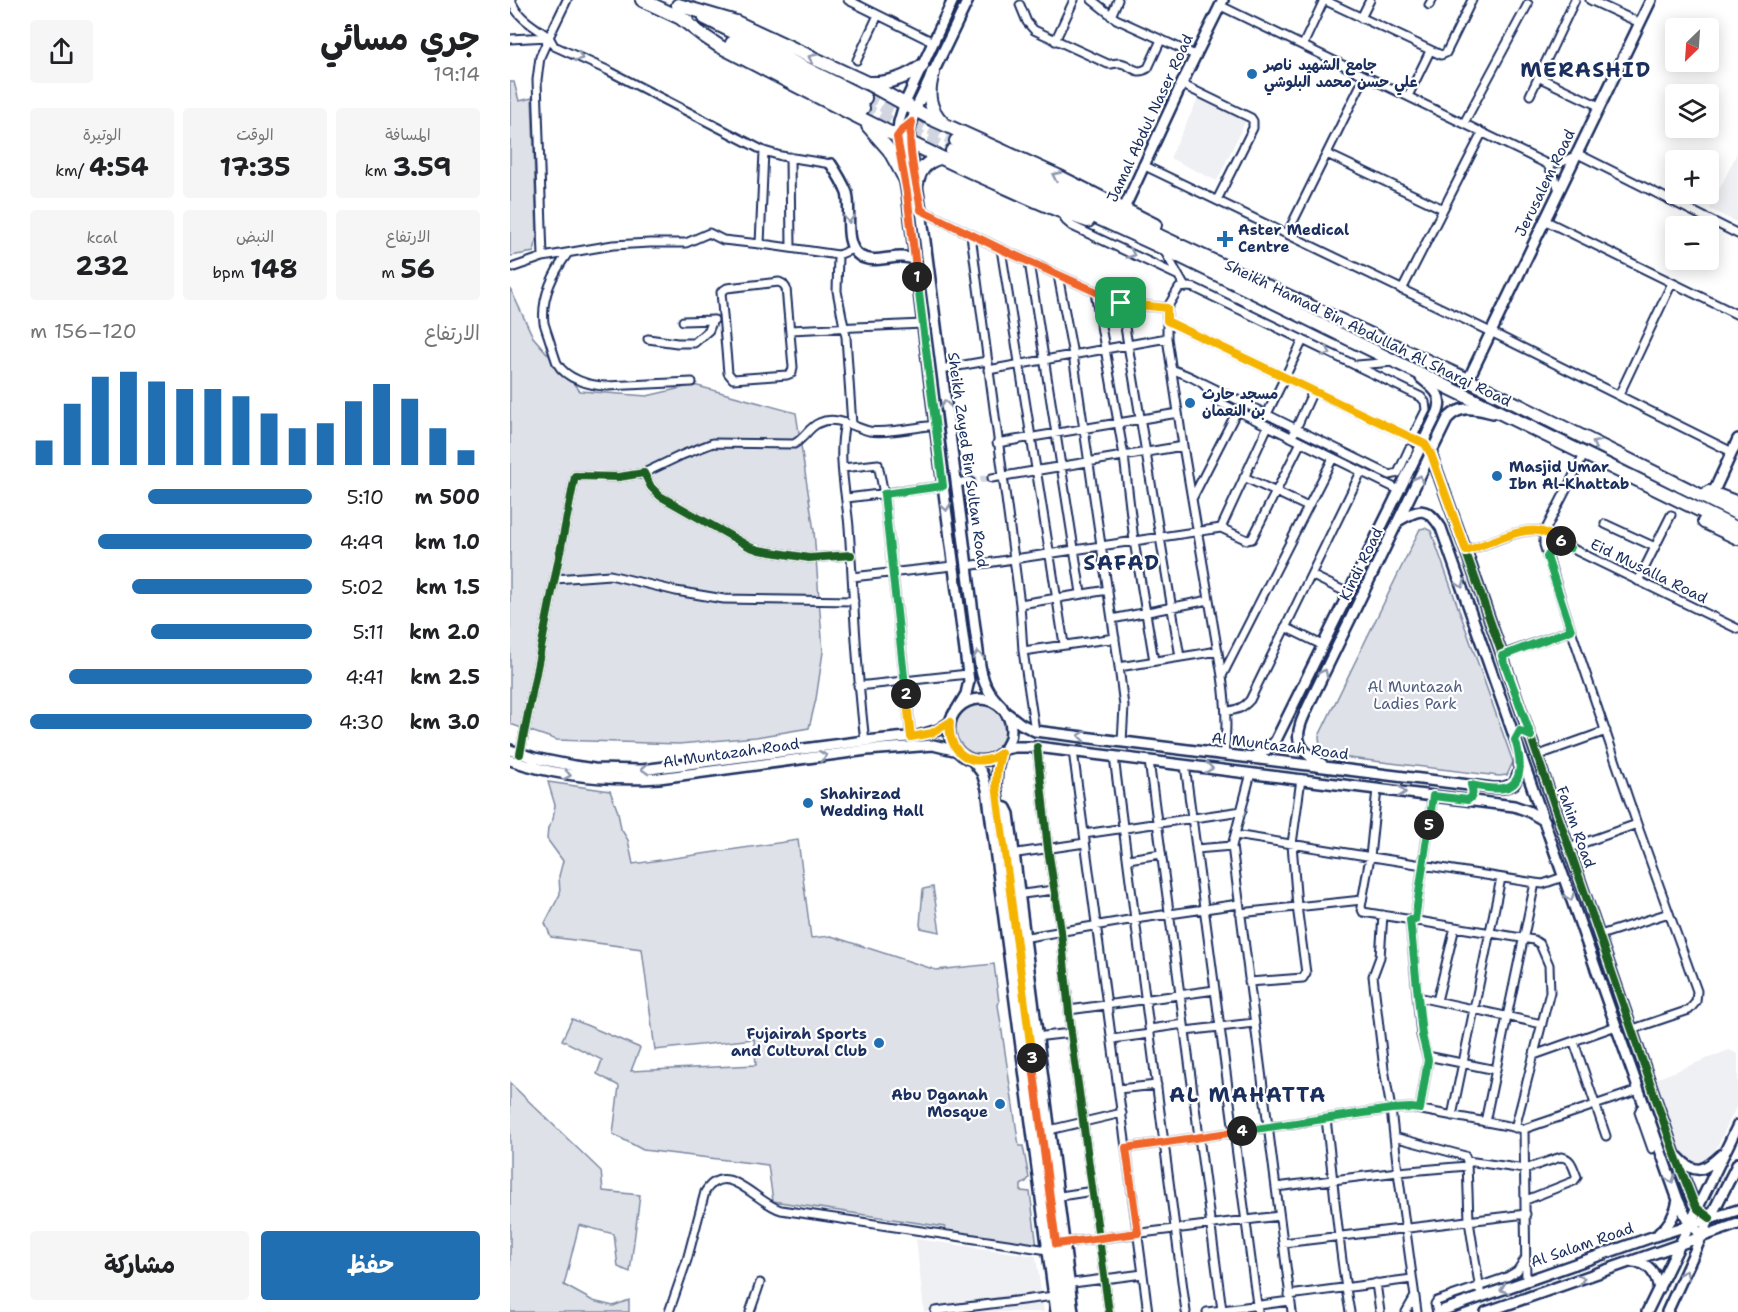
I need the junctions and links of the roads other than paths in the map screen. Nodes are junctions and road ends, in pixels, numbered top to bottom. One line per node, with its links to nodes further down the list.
1 (511, 0): 24 (street)
2 (567, 0): 24 (street)
3 (642, 0): 19 (highway)
4 (848, 0): 20 (street)
5 (953, 0): 28 (street)
6 (968, 0): 33 (street)
7 (1074, 0): 27 (street)
8 (1092, 0): 21 (street)
9 (1118, 0): 21 (street)
10 (1324, 0): 22 (street); 29 (street)
11 (1370, 0): 22 (street)
12 (1472, 0): 30 (street)
13 (1575, 0): 35 (street)
14 (1590, 0): 23 (street)
15 (1651, 0): 23 (street, Jerusalem Road)
16 (1222, 3): 29 (street); 31 (street, Jamal Abdul Naser Road)
17 (1528, 4): 43 (street)
18 (1020, 5): 27 (street)
19 (675, 7): 36 (highway, one-way to 19); 41 (highway); 41 (highway)
20 (878, 15): 28 (street); 32 (street)
21 (1111, 16): 26 (street)
22 (1361, 18): 30 (street)
23 (1640, 24): 40 (street, Jerusalem Road)
24 (549, 37): 25 (street); 49 (street, one-way to 49); 78 (street)
25 (510, 39)
26 (1161, 40): 27 (street); 31 (street)
27 (1055, 41)
28 (933, 42): 33 (street)
29 (1303, 45): 34 (street)
30 (1430, 51): 39 (street)
31 (1196, 55): 37 (street, Jamal Abdul Naser Road)
32 (857, 60)
33 (927, 70): 36 (highway); 42 (street); 44 (highway)
34 (1365, 76): 39 (street); 50 (street)
35 (1538, 77): 38 (street); 40 (street)
36 (865, 82): 42 (highway)
37 (1181, 84): 56 (street, Jamal Abdul Naser Road); 60 (street)
38 (1530, 95)
39 (1408, 96): 43 (street)
40 (1599, 106): 51 (street, Jerusalem Road)
41 (861, 107): 45 (highway); 57 (highway)
42 (911, 113): 44 (highway); 45 (street); 45 (street); 47 (street, Sheikh Zayed Bin Sultan Road)
43 (1464, 123): 46 (street)
44 (949, 127): 65 (highway, one-way to 44)
45 (898, 131): 47 (highway); 57 (street, Sheikh Zayed Bin Sultan Road)
46 (1482, 133): 54 (street); 61 (street)
47 (910, 143): 53 (highway); 58 (street, Sheikh Zayed Bin Sultan Road)
48 (954, 146): 65 (highway, Sheikh Hamad Bin Abdullah Al Sharqi Road)
49 (764, 151): 52 (street); 71 (street)
50 (1327, 154): 61 (street); 68 (street)
51 (1575, 155): 54 (street); 59 (street, Jerusalem Road); 69 (street)
52 (790, 157): 55 (street); 72 (street)
53 (940, 158): 58 (highway); 63 (highway)
54 (1547, 164): 59 (street)
55 (831, 165): 74 (street, one-way to 74)
56 (1143, 165): 60 (street); 65 (street, Jamal Abdul Naser Road)
57 (904, 179): 79 (street, Sheikh Zayed Bin Sultan Road)
58 (917, 184): 62 (street, Sheikh Zayed Bin Sultan Road)
59 (1559, 190): 66 (street, Jerusalem Road)
60 (1217, 200): 68 (street)
61 (1443, 209): 86 (street)
62 (921, 210): 70 (street); 110 (street, Sheikh Zayed Bin Sultan Road)
63 (1062, 212): 64 (highway); 67 (street)
64 (1079, 218): 65 (highway); 67 (street)
65 (1121, 218): 73 (highway, Sheikh Hamad Bin Abdullah Al Sharqi Road); 115 (highway, Sheikh Hamad Bin Abdullah Al Sharqi Road)
66 (1544, 220): 84 (street); 98 (street, Jerusalem Road)
67 (1085, 233): 82 (street, one-way to 82)
68 (1287, 234): 86 (street)
69 (1738, 234)
70 (971, 235): 75 (street); 106 (street)
71 (760, 244): 72 (street); 76 (street)
72 (791, 248): 77 (street)
73 (1163, 248): 82 (street); 107 (highway, Sheikh Hamad Bin Abdullah Al Sharqi Road)
74 (854, 249): 77 (street); 79 (street)
75 (1001, 249): 80 (street); 108 (street)
76 (568, 253): 78 (street); 116 (street)
77 (838, 255): 96 (street)
78 (543, 257): 81 (street)
79 (915, 260): 95 (street, Sheikh Zayed Bin Sultan Road)
80 (1029, 262): 83 (street); 105 (street)
81 (514, 267)
82 (1178, 274): 85 (street)
83 (1058, 275): 87 (street); 104 (street)
84 (1672, 283): 90 (street); 119 (street)
85 (1185, 287): 89 (street); 101 (street)
86 (1402, 290): 98 (street)
87 (1095, 292): 88 (street); 103 (street)
88 (1121, 303): 89 (street); 102 (street)
89 (1167, 308): 94 (street)
90 (1738, 315)
91 (723, 319): 92 (street); 97 (street); 97 (street)
92 (713, 320): 93 (street); 100 (street)
93 (683, 321)
94 (1167, 321): 99 (street); 114 (street)
95 (923, 324): 96 (street); 127 (street, Sheikh Zayed Bin Sultan Road)
96 (844, 327): 97 (street); 126 (street)
97 (790, 330)
98 (1490, 332): 115 (street, Jerusalem Road); 119 (street)
99 (1167, 338): 102 (street); 111 (street)
100 (648, 339)
101 (1303, 340): 109 (street, one-way to 109); 114 (street)
102 (1129, 345): 103 (street); 124 (street)
103 (1105, 349): 104 (street); 125 (street)
104 (1073, 355): 105 (street); 129 (street)
105 (1044, 360): 108 (street); 131 (street)
106 (987, 361): 110 (street); 112 (street)
107 (1395, 362): 109 (street); 113 (highway, Sheikh Hamad Bin Abdullah Al Sharqi Road)
108 (1020, 364): 112 (street); 132 (street)
109 (1354, 365): 134 (street)
110 (941, 369): 159 (street, Sheikh Zayed Bin Sultan Road, one-way to 110)
111 (1171, 369): 117 (street); 121 (street)
112 (988, 370): 137 (street)
113 (1412, 370): 123 (highway, Sheikh Hamad Bin Abdullah Al Sharqi Road); 138 (street, Kindi Road)
114 (1284, 377): 118 (street); 122 (street)
115 (1468, 380): 157 (highway, Sheikh Hamad Bin Abdullah Al Sharqi Road, one-way to 115)
116 (692, 382)
117 (1201, 382): 120 (street); 122 (street)
118 (1313, 391): 130 (street); 134 (street)
119 (1618, 395): 142 (street)
120 (1237, 411): 128 (street); 166 (street)
121 (1178, 413): 124 (street); 139 (street)
122 (1267, 414): 128 (street); 130 (street)
123 (1504, 416): 143 (street, Kindi Road); 144 (highway, Sheikh Hamad Bin Abdullah Al Sharqi Road)
124 (1141, 419): 125 (street); 141 (street)
125 (1118, 423): 129 (street); 145 (street)
126 (849, 424): 127 (street); 150 (street); 153 (street)
127 (935, 425): 160 (street, Sheikh Zayed Bin Sultan Road)
128 (1265, 425): 133 (street); 155 (street)
129 (1084, 428): 131 (street); 147 (street)
130 (1296, 428): 133 (street); 140 (street)
131 (1056, 433): 132 (street); 149 (street)
132 (1031, 437): 137 (street); 151 (street)
133 (1292, 438): 136 (street)
134 (1412, 438): 138 (street)
135 (1738, 439): 142 (street)
136 (1301, 442): 146 (street); 162 (street)
137 (998, 443): 154 (street)
138 (1422, 443): 143 (street, Fahim Road); 161 (street, Kindi Road)
139 (1183, 446): 141 (street); 166 (street)
140 (1409, 449)
141 (1146, 452): 145 (street); 178 (street)
142 (1732, 452): 163 (street)
143 (1431, 454): 171 (street, Kindi Road, one-way to 143); 186 (street, Fahim Road)
144 (1584, 455): 148 (highway, Sheikh Hamad Bin Abdullah Al Sharqi Road); 177 (street)
145 (1124, 456): 147 (street); 181 (street)
146 (1333, 458): 152 (street); 168 (street)
147 (1089, 462): 149 (street); 182 (street)
148 (1608, 466): 174 (highway, Sheikh Hamad Bin Abdullah Al Sharqi Road); 180 (highway)
149 (1061, 467): 151 (street); 185 (street)
150 (843, 468): 164 (street); 165 (street)
151 (1036, 471): 154 (street); 187 (street)
152 (1362, 472): 161 (street); 194 (street)
153 (644, 473): 188 (street); 196 (street)
154 (1002, 477): 156 (street); 190 (street)
155 (1244, 477): 162 (street); 173 (street)
156 (992, 478)
157 (1668, 479): 163 (highway); 169 (highway, Sheikh Hamad Bin Abdullah Al Sharqi Road)
158 (970, 481): 159 (street)
159 (956, 483): 191 (street, Sheikh Zayed Bin Sultan Road)
160 (943, 486): 164 (street); 192 (street, Sheikh Zayed Bin Sultan Road, one-way to 192)
161 (1399, 490): 176 (street, Kindi Road)
162 (1276, 492): 168 (street); 173 (street)
163 (1713, 493): 167 (highway)
164 (884, 494): 165 (street); 193 (street)
165 (847, 498): 188 (street)
166 (1192, 499): 175 (street)
167 (1738, 503)
168 (1308, 507): 221 (street)
169 (1738, 514)
170 (1671, 515): 183 (street)
171 (1398, 521): 179 (street, Kindi Road); 234 (street, Fahim Road, one-way to 234)
172 (1605, 524): 183 (street)
173 (1221, 528): 175 (street)
174 (1738, 529)
175 (1198, 532): 178 (street); 202 (street)
176 (1378, 532): 179 (street); 200 (street, Kindi Road)
177 (1545, 533): 184 (street, Eid Musalla Road); 186 (street); 189 (street)
178 (1161, 537): 181 (street); 205 (street)
179 (1390, 538): 249 (street, Kindi Road, one-way to 179)
180 (1738, 538)
181 (1134, 541): 182 (street); 206 (street)
182 (1101, 546): 185 (street); 198 (street)
183 (1655, 547): 197 (street)
184 (1570, 548): 189 (street); 197 (street, Eid Musalla Road)
185 (1074, 550): 187 (street); 199 (street)
186 (1466, 551): 216 (street, Fahim Road)
187 (1049, 553): 190 (street); 201 (street)
188 (851, 555): 195 (street)
189 (1547, 557): 210 (street)
190 (1013, 560): 191 (street); 204 (street)
191 (967, 566): 225 (street, Sheikh Zayed Bin Sultan Road, one-way to 191)
192 (953, 567): 193 (street); 220 (street, Sheikh Zayed Bin Sultan Road)
193 (892, 572): 195 (street); 222 (street)
194 (1311, 575): 200 (street); 208 (street)
195 (852, 577): 203 (street)
196 (555, 579): 203 (street); 240 (street)
197 (1638, 581): 209 (street, Eid Musalla Road)
198 (1108, 590): 199 (street); 207 (street)
199 (1081, 593): 201 (street)
200 (1348, 593): 213 (street, Kindi Road)
201 (1056, 597): 204 (street); 212 (street)
202 (1209, 600): 205 (street); 215 (street)
203 (854, 601): 223 (street)
204 (1020, 603): 214 (street)
205 (1172, 607): 206 (street); 217 (street)
206 (1147, 612): 207 (street); 218 (street)
207 (1112, 619): 211 (street)
208 (1285, 627): 213 (street); 226 (street)
209 (1738, 629)
210 (1571, 630): 216 (street); 229 (street)
211 (1115, 638): 212 (street); 219 (street)
212 (1064, 644): 214 (street)
213 (1322, 645): 244 (street, Kindi Road)
214 (1023, 651): 228 (street)
215 (1218, 651): 217 (street); 221 (street)
216 (1502, 656): 230 (street, Fahim Road)
217 (1180, 657): 218 (street)
218 (1154, 661): 219 (street)
219 (1119, 667): 233 (street)
220 (968, 674): 222 (street); 224 (street, Sheikh Zayed Bin Sultan Road)
221 (1222, 676): 226 (street)
222 (904, 681): 223 (street); 231 (street)
223 (858, 686): 232 (street)
224 (957, 709): 225 (street); 227 (street)
225 (1005, 710): 228 (street, Al Muntazah Road); 238 (street)
226 (1227, 711): 241 (street)
227 (950, 722): 231 (street, Al Muntazah Road); 237 (street)
228 (1035, 730): 233 (street, Al Muntazah Road, one-way to 228)
229 (1606, 731): 243 (street); 260 (street)
230 (1531, 736): 234 (street); 243 (street, Fahim Road)
231 (911, 737): 232 (street, Al Muntazah Road)
232 (865, 741): 240 (street, Al Muntazah Road, one-way to 240)
233 (1122, 742): 241 (street, Al Muntazah Road)
234 (1516, 743): 252 (street, Al Muntazah Road); 258 (street, Fahim Road)
235 (1037, 747): 238 (street, Al Muntazah Road); 239 (street, Al Muntazah Road); 268 (street)
236 (510, 750): 240 (street, Al Muntazah Road)
237 (958, 751): 245 (street); 246 (street, Al Muntazah Road, one-way to 237)
238 (1003, 751): 245 (street); 270 (street)
239 (1073, 752): 242 (street, Al Muntazah Road); 262 (street)
240 (520, 754)
241 (1224, 754): 244 (street, Al Muntazah Road)
242 (1114, 756): 247 (street, Al Muntazah Road); 261 (street)
243 (1536, 756): 267 (street, Fahim Road)
244 (1250, 758): 249 (street, Al Muntazah Road)
245 (972, 759): 381 (street)
246 (510, 760)
247 (1149, 761): 248 (street, Al Muntazah Road); 259 (street)
248 (1185, 765): 250 (street, Al Muntazah Road, one-way to 250); 257 (street)
249 (1328, 767): 252 (street, Al Muntazah Road)
250 (1251, 773): 251 (street, Al Muntazah Road); 256 (street)
251 (1301, 779): 253 (street, Al Muntazah Road); 265 (street)
252 (1471, 785): 255 (street)
253 (1377, 789): 254 (street, Al Muntazah Road, one-way to 254); 272 (street)
254 (1433, 796): 255 (street, Al Muntazah Road); 274 (street)
255 (1468, 800): 258 (street, Al Muntazah Road)
256 (1242, 811): 257 (street); 263 (street)
257 (1192, 818): 259 (street); 269 (street)
258 (1545, 821): 275 (street, Fahim Road)
259 (1157, 822): 261 (street); 271 (street)
260 (1637, 824): 267 (street); 284 (street)
261 (1124, 828): 262 (street); 273 (street)
262 (1084, 834): 264 (street)
263 (1235, 836): 265 (street); 266 (street)
264 (1085, 843): 268 (street); 291 (street)
265 (1292, 844): 272 (street); 282 (street)
266 (1232, 846): 269 (street); 281 (street)
267 (1569, 848): 290 (street, Fahim Road)
268 (1048, 849): 270 (street); 278 (street)
269 (1196, 849): 283 (street)
270 (1010, 854): 279 (street)
271 (1161, 854): 273 (street); 285 (street)
272 (1370, 857): 274 (street); 280 (street)
273 (1128, 860): 288 (street)
274 (1422, 865): 276 (street); 289 (street)
275 (1563, 877): 277 (street); 292 (street, Fahim Road, one-way to 292)
276 (1502, 878): 277 (street); 295 (street)
277 (1535, 883): 297 (street)
278 (1054, 890): 279 (street); 294 (street)
279 (1015, 895): 298 (street)
280 (1362, 900): 282 (street); 287 (street)
281 (1239, 904): 283 (street); 286 (street)
282 (1297, 906): 286 (street); 299 (street)
283 (1204, 909): 285 (street); 300 (street)
284 (1669, 913): 296 (street); 314 (street)
285 (1169, 914): 288 (street); 301 (street)
286 (1240, 914): 299 (street)
287 (1383, 915): 289 (street); 329 (street)
288 (1135, 919): 291 (street); 303 (street)
289 (1413, 920): 293 (street); 302 (street)
290 (1595, 922): 292 (street); 296 (street, Fahim Road)
291 (1096, 925): 294 (street); 305 (street)
292 (1580, 925): 311 (street, Fahim Road)
293 (1455, 927): 295 (street); 304 (street)
294 (1061, 931): 298 (street); 307 (street)
295 (1490, 933): 297 (street); 306 (street)
296 (1599, 935): 314 (street, Fahim Road)
297 (1524, 938): 308 (street); 310 (street)
298 (1021, 939): 317 (street)
299 (1249, 982): 309 (street)
300 (1215, 990): 301 (street); 312 (street)
301 (1180, 995): 303 (street); 313 (street)
302 (1418, 997): 304 (street); 321 (street)
303 (1146, 1000): 305 (street); 315 (street)
304 (1437, 1001): 306 (street)
305 (1107, 1005): 307 (street); 318 (street)
306 (1474, 1009): 308 (street); 322 (street)
307 (1069, 1010): 316 (street)
308 (1507, 1017): 310 (street); 323 (street)
309 (1254, 1023): 312 (street); 337 (street)
310 (1542, 1024): 320 (street)
311 (1616, 1026): 319 (street); 326 (street, Fahim Road)
312 (1220, 1027): 313 (street); 341 (street)
313 (1185, 1028): 315 (street); 343 (street)
314 (1633, 1029): 349 (street, Fahim Road)
315 (1150, 1032): 318 (street); 324 (street)
316 (1071, 1033): 317 (street); 334 (street)
317 (1033, 1037): 340 (street)
318 (1112, 1040): 325 (street)
319 (1574, 1042): 320 (street); 327 (street)
320 (1534, 1055): 338 (street)
321 (1427, 1056): 322 (street); 330 (street)
322 (1463, 1064): 323 (street); 332 (street)
323 (1496, 1070): 335 (street)
324 (1157, 1085): 325 (street); 345 (street)
325 (1118, 1089): 331 (street)
326 (1639, 1090): 327 (street); 328 (street, Fahim Road)
327 (1596, 1105): 339 (street); 342 (street)
328 (1645, 1106): 347 (street); 360 (street, Fahim Road, one-way to 360)
329 (1391, 1109): 330 (street); 333 (street); 344 (street)
330 (1420, 1109): 332 (street)
331 (1122, 1113): 334 (street); 346 (street)
332 (1452, 1116): 335 (street)
333 (1326, 1119): 337 (street); 354 (street)
334 (1083, 1122): 340 (street); 357 (street)
335 (1485, 1122): 338 (street)
336 (1738, 1125): 348 (street)
337 (1268, 1127): 341 (street); 355 (street)
338 (1515, 1128): 339 (street)
339 (1524, 1129): 352 (street)
340 (1046, 1131): 358 (street)
341 (1234, 1132): 343 (street); 366 (street)
342 (1606, 1136)
343 (1199, 1137): 345 (street); 368 (street)
344 (1394, 1137): 350 (street); 353 (street)
345 (1164, 1142): 346 (street); 373 (street)
346 (1126, 1148): 374 (street)
347 (1652, 1149)
348 (1727, 1149): 349 (street); 361 (street)
349 (1674, 1152): 361 (street, Fahim Road)
350 (1467, 1163): 352 (street); 353 (street); 367 (street)
351 (1738, 1164): 356 (street); 365 (street)
352 (1525, 1169): 359 (street); 359 (street)
353 (1398, 1172): 354 (street); 371 (street)
354 (1334, 1179): 355 (street); 377 (street)
355 (1276, 1187): 364 (street)
356 (1738, 1188)
357 (1093, 1191): 358 (street); 378 (street)
358 (1054, 1197): 381 (street)
359 (1526, 1200): 363 (street)
360 (1678, 1200): 369 (street, Fahim Road); 375 (street)
361 (1698, 1209): 365 (street); 369 (street)
362 (1738, 1210): 365 (street, Al Salam Road)
363 (1526, 1214): 367 (street); 383 (street)
364 (1279, 1216): 366 (street); 379 (street)
365 (1710, 1218): 369 (street, Al Salam Road); 376 (street)
366 (1245, 1220): 368 (street); 398 (street)
367 (1469, 1221): 371 (street); 394 (street)
368 (1210, 1224): 373 (street); 399 (street)
369 (1690, 1224): 375 (street, Al Salam Road); 376 (street); 380 (street)
370 (1738, 1224): 372 (street, Al Salam Road)
371 (1405, 1228): 377 (street); 387 (street)
372 (1725, 1228): 376 (street, Al Salam Road); 382 (street)
373 (1176, 1229): 374 (street); 408 (street)
374 (1138, 1233): 378 (street); 385 (street)
375 (1655, 1236): 388 (street, Al Salam Road)
376 (1703, 1236): 380 (street, Al Salam Road); 382 (street)
377 (1339, 1237): 379 (street); 392 (street)
378 (1100, 1238): 381 (street); 386 (street)
379 (1283, 1243): 397 (street)
380 (1681, 1243): 384 (street, Al Salam Road); 393 (street)
381 (1056, 1245): 391 (street); 395 (street); 401 (street)
382 (1696, 1250): 418 (street, one-way to 382)
383 (1526, 1257): 388 (street); 394 (street)
384 (1629, 1262): 393 (street); 416 (street, Al Salam Road, one-way to 384)
385 (1143, 1274): 386 (street); 407 (street)
386 (1105, 1278): 391 (street); 406 (street)
387 (1412, 1279): 390 (street); 396 (street)
388 (1526, 1281): 394 (street, Al Salam Road, one-way to 394)
389 (760, 1283): 402 (street)
390 (1376, 1283): 392 (street); 412 (street)
391 (1065, 1284): 404 (street); 405 (street)
392 (1345, 1287): 397 (street); 411 (street)
393 (1659, 1289): 417 (street)
394 (1480, 1292): 415 (street, Al Salam Road)
395 (1054, 1296): 400 (street); 403 (street)
396 (1414, 1296): 413 (street); 414 (street)
397 (1290, 1298): 398 (street); 410 (street)
398 (1257, 1309): 399 (street)
399 (1222, 1310): 409 (street)
400 (935, 1311)
401 (669, 1312)
402 (750, 1312)
403 (1056, 1312)
404 (1064, 1312)
405 (1073, 1312)
406 (1109, 1312)
407 (1148, 1312)
408 (1186, 1312)
409 (1207, 1312)
410 (1292, 1312)
411 (1350, 1312)
412 (1380, 1312)
413 (1406, 1312)
414 (1417, 1312)
415 (1437, 1312)
416 (1486, 1312)
417 (1647, 1312)
418 (1667, 1312)

